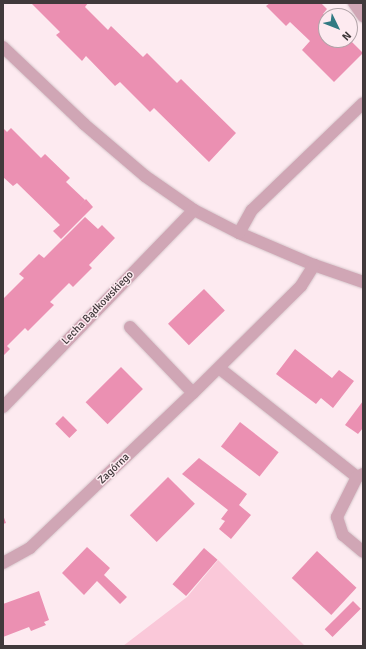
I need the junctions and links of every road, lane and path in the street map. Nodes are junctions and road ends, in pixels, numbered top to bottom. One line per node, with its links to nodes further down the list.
1 (354, 3): 2 (street)
2 (363, 16)
3 (3, 47): 5 (street)
4 (363, 103): 6 (street)
5 (194, 210): 6 (street); 12 (street, Lecha Bądkowskiego)
6 (239, 233): 7 (street)
7 (314, 265): 8 (street); 10 (street, Zagórna)
8 (363, 282)
9 (130, 327): 11 (street)
10 (219, 368): 11 (street, Zagórna); 13 (street)
11 (193, 393): 15 (street, Zagórna)
12 (3, 407)
13 (360, 475): 14 (street)
14 (363, 552)
15 (3, 563)

